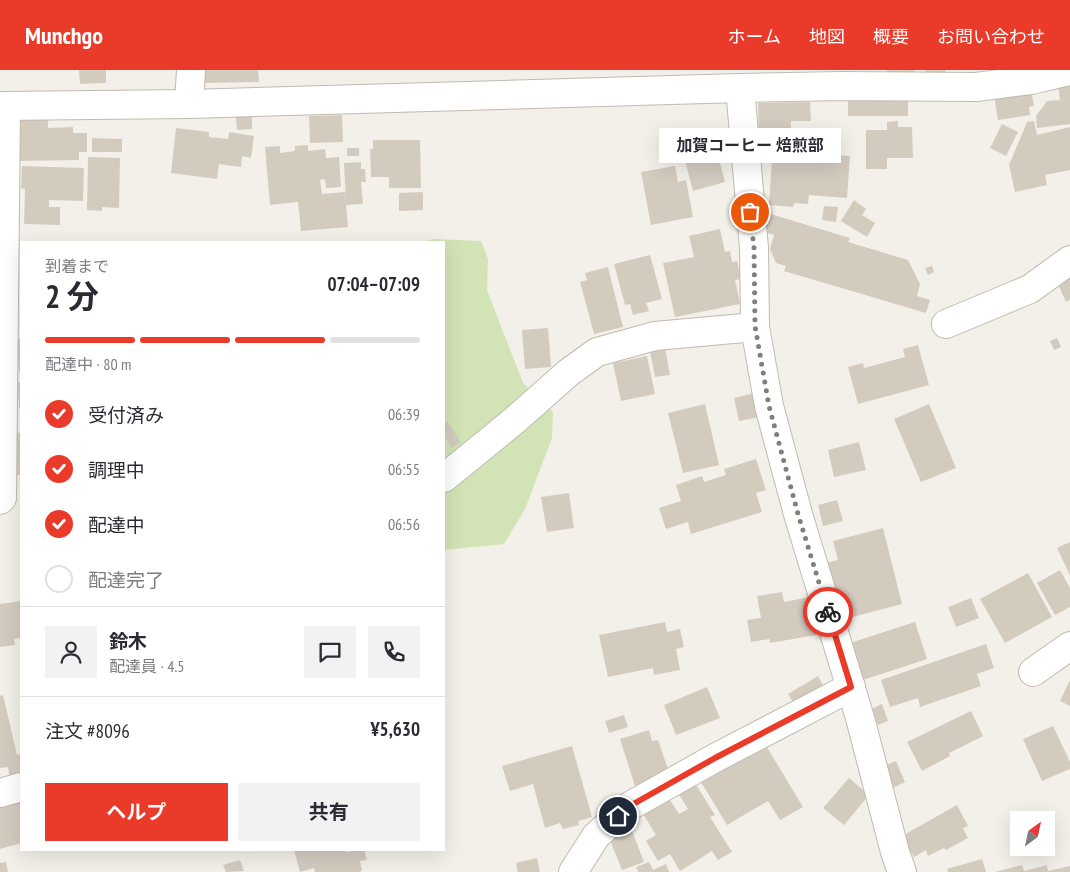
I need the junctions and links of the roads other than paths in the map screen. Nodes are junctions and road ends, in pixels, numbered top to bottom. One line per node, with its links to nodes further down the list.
1 (191, 70): 5 (street)
2 (1070, 71): 3 (street)
3 (837, 78): 4 (street)
4 (740, 88): 5 (street); 9 (street)
5 (189, 104): 6 (street)
6 (3, 106): 11 (street)
7 (1070, 260): 8 (street)
8 (946, 324)
9 (755, 326): 10 (street); 14 (street)
10 (445, 477)
11 (0, 500)
12 (1070, 646): 13 (street)
13 (1033, 672)
14 (851, 687): 17 (street); 18 (street)
15 (20, 787): 16 (street)
16 (0, 793)
17 (573, 872)
18 (902, 872)

